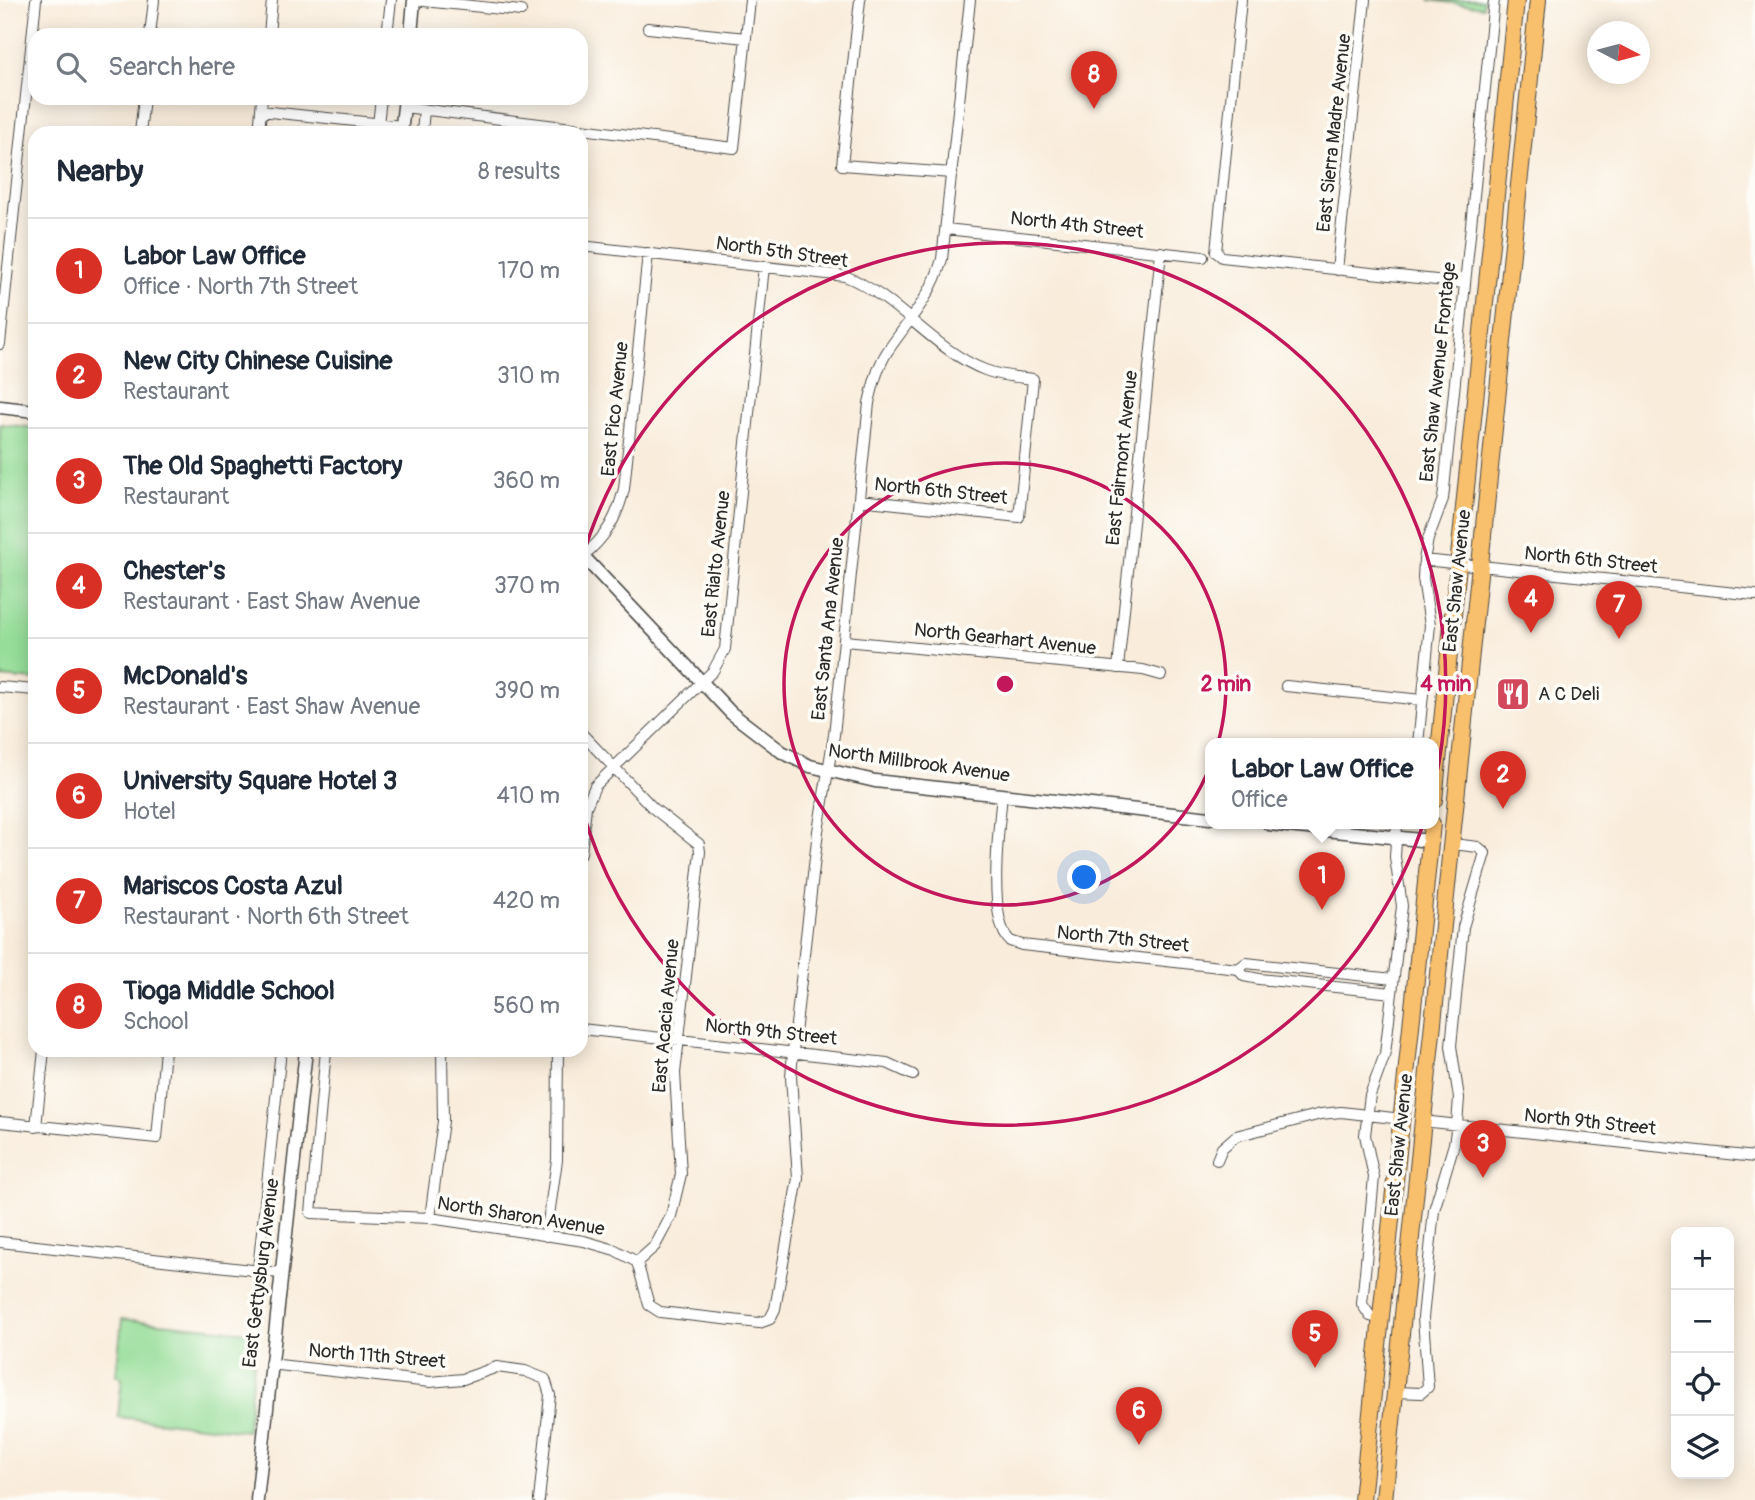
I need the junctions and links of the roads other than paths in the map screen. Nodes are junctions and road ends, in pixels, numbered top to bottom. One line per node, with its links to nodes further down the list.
1 (36, 0): 16 (street)
2 (154, 0): 17 (street)
3 (272, 0): 18 (street)
4 (391, 0): 19 (street)
5 (414, 0): 15 (street); 20 (street)
6 (750, 0): 22 (street)
7 (860, 0): 40 (street)
8 (970, 0): 40 (street, East Santa Ana Avenue)
9 (1241, 0): 47 (street)
10 (1365, 0): 47 (street, East Sierra Madre Avenue)
11 (1494, 0): 48 (street, East Shaw Avenue Frontage)
12 (1516, 0): 58 (main road, East Shaw Avenue)
13 (1528, 0): 23 (main road)
14 (1538, 0): 23 (main road, East Shaw Avenue)
15 (521, 11)
16 (33, 28)
17 (151, 28)
18 (270, 28)
19 (388, 28)
20 (412, 28)
21 (648, 28): 22 (street)
22 (746, 38): 39 (street)
23 (1531, 64): 59 (main road, East Shaw Avenue)
24 (28, 76): 50 (street)
25 (143, 105): 32 (street)
26 (261, 105): 31 (street)
27 (380, 105): 35 (street)
28 (404, 105): 36 (street)
29 (410, 105): 30 (street)
30 (424, 110): 37 (street); 38 (street)
31 (261, 111): 33 (street); 34 (street)
32 (141, 126)
33 (260, 126)
34 (363, 126)
35 (377, 126)
36 (401, 126)
37 (423, 126)
38 (555, 126)
39 (588, 130)
40 (952, 173): 41 (street, East Santa Ana Avenue)
41 (946, 229): 43 (street, North 4th Street); 49 (street, East Santa Ana Avenue)
42 (588, 247): 44 (street, North 5th Street)
43 (1161, 252): 45 (street, North 4th Street); 62 (street, East Fairmont Avenue)
44 (648, 253): 46 (street, North 5th Street); 55 (street, East Pico Avenue)
45 (1203, 257)
46 (764, 266): 49 (street, North 5th Street); 64 (street, East Rialto Avenue)
47 (1337, 270): 48 (street)
48 (1464, 283): 56 (street, East Shaw Avenue Frontage)
49 (912, 319): 53 (street, East Santa Ana Avenue); 54 (street, North 5th Street)
50 (0, 344)
51 (0, 407): 52 (street)
52 (28, 410)
53 (859, 500): 54 (street, North 6th Street); 61 (street, East Santa Ana Avenue)
54 (1019, 517)
55 (588, 551)
56 (1424, 560): 58 (street, North 6th Street); 68 (street, East Shaw Avenue Frontage)
57 (588, 561): 64 (street, North Millbrook Avenue)
58 (1458, 563): 59 (street, North 6th Street); 71 (main road, East Shaw Avenue)
59 (1479, 566): 60 (street, North 6th Street); 80 (main road, East Shaw Avenue)
60 (1755, 595)
61 (845, 641): 62 (street, North Gearhart Avenue); 73 (street, East Santa Ana Avenue)
62 (1118, 668): 63 (street, North Gearhart Avenue)
63 (1161, 675)
64 (701, 683): 72 (street, East Rialto Avenue); 73 (street, North Millbrook Avenue)
65 (1286, 686): 68 (street)
66 (0, 687): 67 (street)
67 (28, 689)
68 (1422, 701): 69 (street, East Shaw Avenue Frontage)
69 (1419, 738)
70 (588, 740): 72 (street)
71 (1439, 751)
72 (613, 767): 75 (street, East Rialto Avenue); 86 (street, East Acacia Avenue)
73 (827, 772): 74 (street, North Millbrook Avenue); 87 (street, East Santa Ana Avenue)
74 (1002, 795): 76 (street, North Millbrook Avenue); 82 (street, North 7th Street)
75 (588, 803)
76 (1205, 817)
77 (1360, 829): 78 (street)
78 (1397, 831): 79 (street); 83 (street)
79 (1431, 833): 81 (main road, East Shaw Avenue)
80 (1452, 844): 98 (main road, East Shaw Avenue); 100 (street)
81 (1420, 939): 97 (main road, East Shaw Avenue); 98 (main road)
82 (1238, 969): 83 (street, North 7th Street); 84 (street, North 7th Street)
83 (1393, 979): 84 (street)
84 (1392, 993): 96 (street)
85 (588, 1030): 86 (street, North 9th Street)
86 (678, 1039): 87 (street, North 9th Street); 107 (street, East Acacia Avenue)
87 (793, 1051): 95 (street, North 9th Street); 107 (street, East Santa Ana Avenue)
88 (43, 1057): 101 (street)
89 (164, 1057): 101 (street)
90 (280, 1057): 108 (street)
91 (305, 1057): 109 (street, East Gettysburg Avenue)
92 (325, 1057): 104 (street, North Sharon Avenue)
93 (442, 1057): 104 (street)
94 (558, 1057): 105 (street)
95 (914, 1075)
96 (1368, 1115): 97 (street); 103 (street); 111 (street)
97 (1402, 1119): 110 (main road); 111 (main road, East Shaw Avenue)
98 (1422, 1121): 100 (street, North 9th Street); 110 (main road, East Shaw Avenue)
99 (0, 1122): 101 (street)
100 (1457, 1124): 102 (street, North 9th Street); 113 (street)
101 (36, 1127)
102 (1755, 1157)
103 (1217, 1160)
104 (430, 1218): 105 (street, North Sharon Avenue)
105 (546, 1236): 107 (street, North Sharon Avenue)
106 (0, 1242): 108 (street)
107 (637, 1262)
108 (258, 1270): 109 (street)
109 (280, 1273): 112 (street, East Gettysburg Avenue)
110 (1405, 1304): 113 (main road, East Shaw Avenue)
111 (1381, 1319): 116 (main road, East Shaw Avenue)
112 (270, 1364): 114 (street, East Gettysburg Avenue); 115 (street, North 11th Street)
113 (1395, 1392): 117 (main road, East Shaw Avenue)
114 (257, 1500)
115 (539, 1500)
116 (1362, 1500)
117 (1384, 1500)

